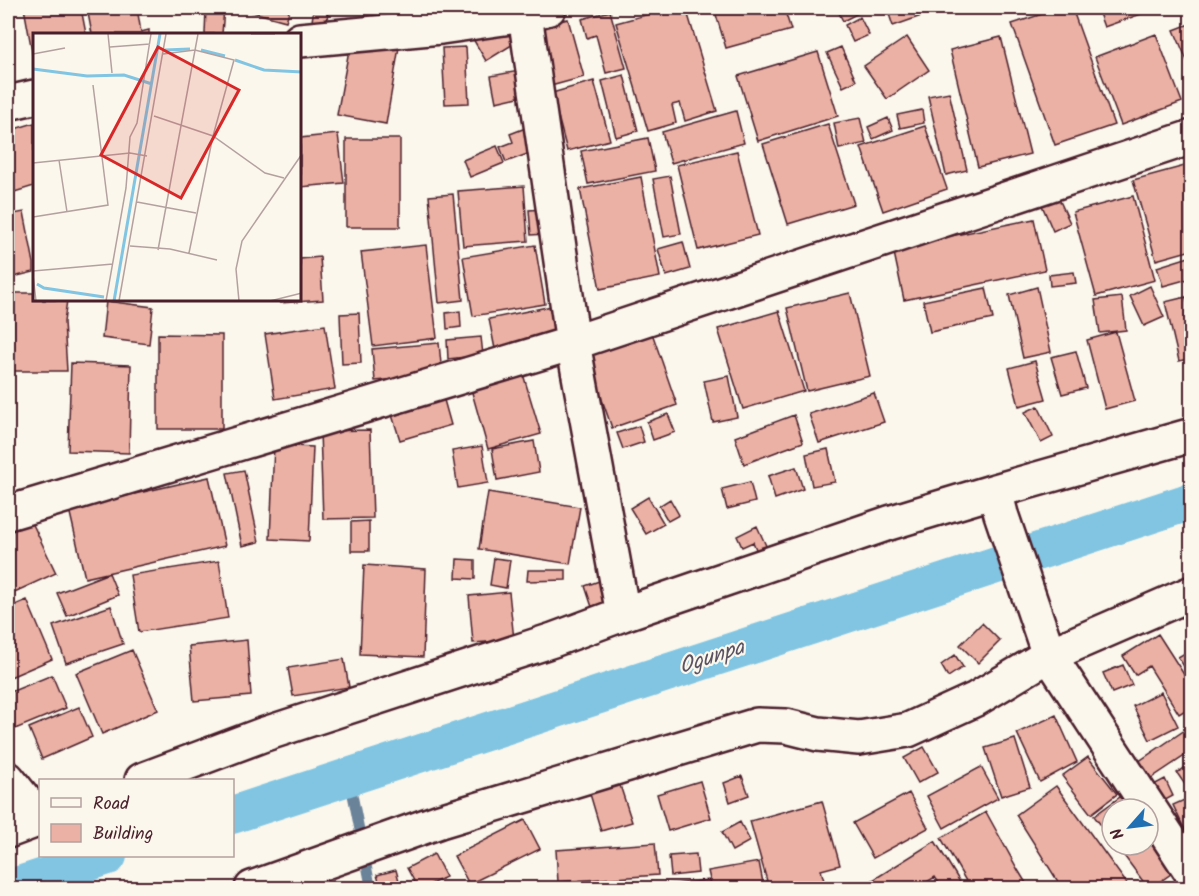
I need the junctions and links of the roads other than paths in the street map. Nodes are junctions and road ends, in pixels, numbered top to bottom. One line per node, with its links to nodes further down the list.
1 (532, 10): 2 (street); 6 (street)
2 (302, 40)
3 (33, 97): 4 (street)
4 (8, 103)
5 (1191, 137): 6 (street)
6 (573, 343): 9 (street); 11 (street)
7 (1191, 435): 8 (street)
8 (998, 502): 11 (street); 12 (street)
9 (8, 513)
10 (1191, 593): 12 (street)
11 (623, 614): 14 (street)
12 (1046, 645): 18 (street); 19 (street)
13 (8, 779): 15 (street)
14 (145, 779)
15 (39, 818)
16 (39, 819): 17 (street)
17 (8, 831)
18 (1191, 873)
19 (252, 888)

